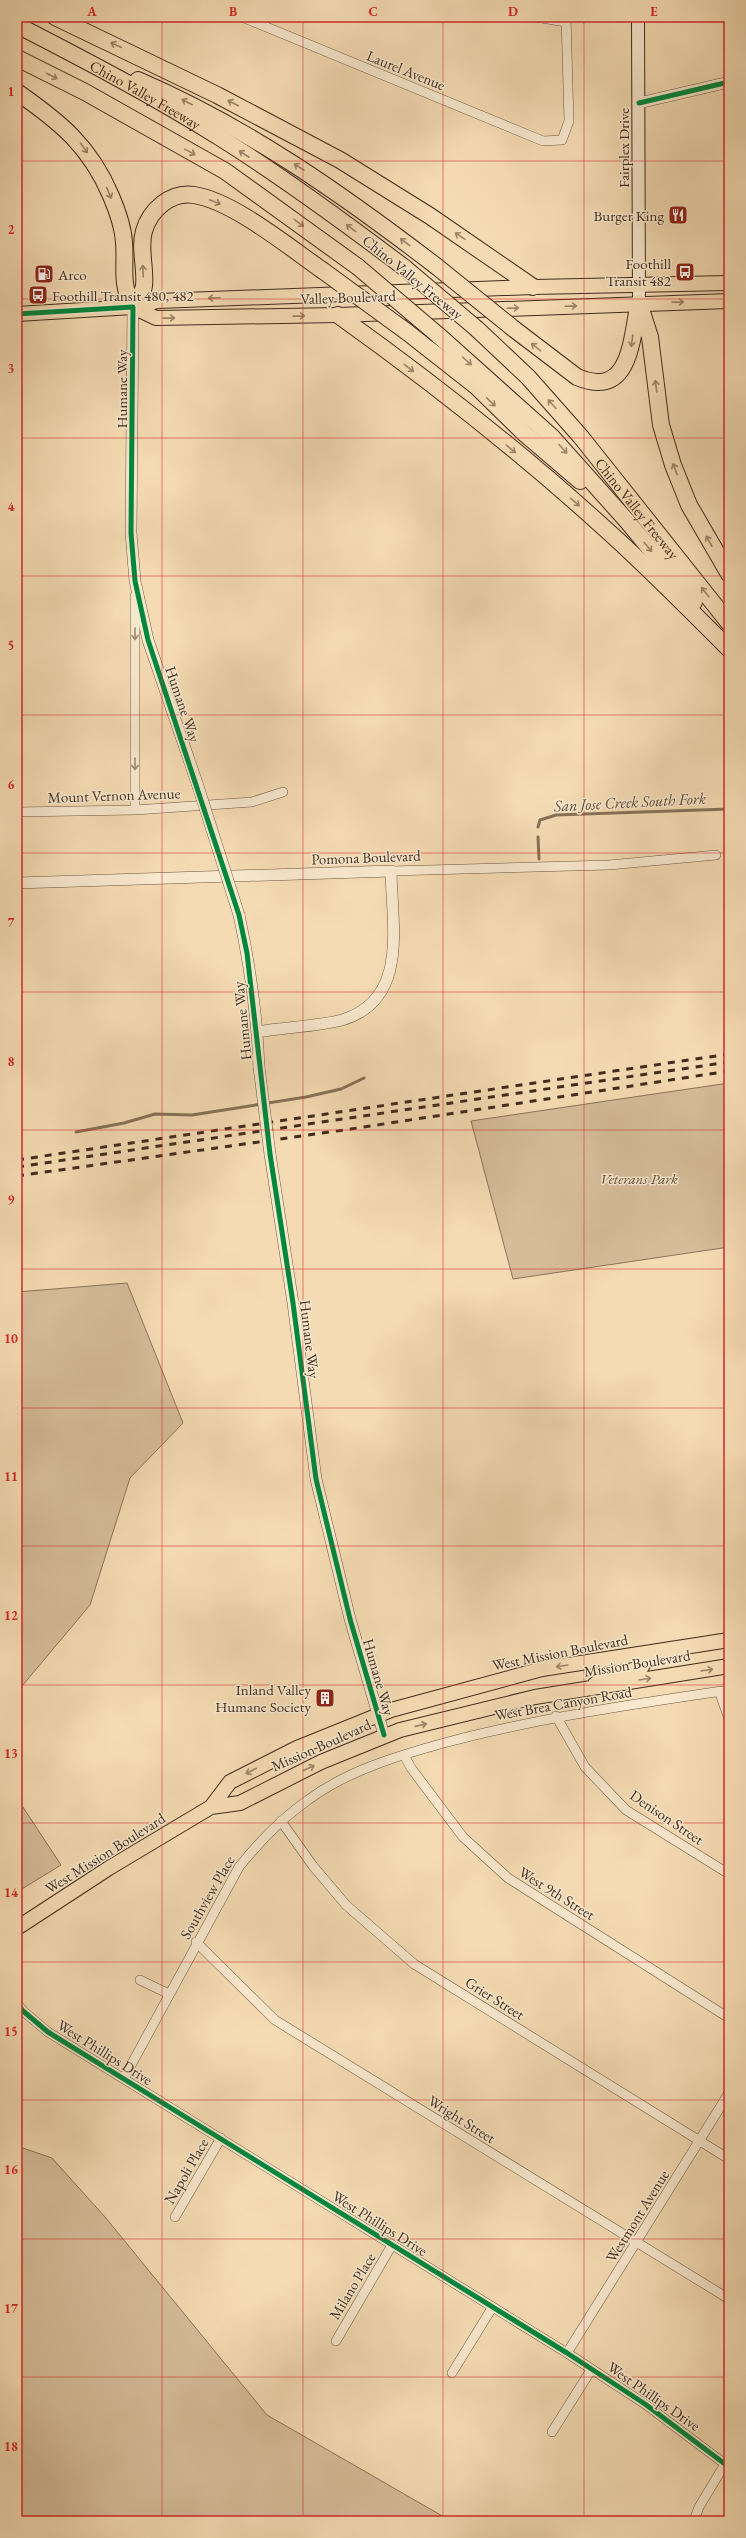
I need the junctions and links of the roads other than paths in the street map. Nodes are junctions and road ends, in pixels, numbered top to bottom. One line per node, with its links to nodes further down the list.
1 (55, 17): 14 (highway, one-way to 1)
2 (242, 17): 5 (street, Laurel Avenue)
3 (536, 17): 5 (street)
4 (638, 17): 11 (main road, Fairplex Drive)
5 (566, 19)
6 (17, 25): 7 (highway, Chino Valley Freeway)
7 (50, 42): 16 (highway, one-way to 7, bridge); 23 (highway, Chino Valley Freeway, one-way to 7, bridge)
8 (17, 58): 20 (highway, Chino Valley Freeway, one-way to 20, bridge)
9 (729, 82): 11 (street)
10 (17, 92): 17 (highway, one-way to 17)
11 (639, 103): 13 (main road, Fairplex Drive)
12 (729, 283): 13 (main road, Valley Boulevard)
13 (638, 286): 14 (main road, Valley Boulevard); 16 (main road, Fairplex Drive)
14 (533, 287): 17 (main road, Valley Boulevard, one-way to 17)
15 (729, 301): 16 (main road, Valley Boulevard, one-way to 15)
16 (639, 303): 19 (main road, Valley Boulevard, one-way to 16); 21 (highway, one-way to 16)
17 (133, 307): 18 (main road, Valley Boulevard); 19 (main road, Valley Boulevard, one-way to 19); 20 (highway, one-way to 20, bridge); 22 (street, Humane Way)
18 (17, 314)
19 (338, 315): 25 (highway, one-way to 25)
20 (627, 521): 24 (highway, Chino Valley Freeway, one-way to 24)
21 (729, 574)
22 (136, 581): 27 (street, one-way to 27); 32 (street, Humane Way, bridge)
23 (729, 623)
24 (729, 644)
25 (729, 649)
26 (283, 792): 27 (street, Mount Vernon Avenue)
27 (135, 810): 28 (street, Mount Vernon Avenue)
28 (17, 812)
29 (716, 855): 30 (street, Pomona Boulevard)
30 (391, 871): 31 (street, Pomona Boulevard); 32 (street)
31 (17, 883)
32 (257, 1032): 39 (street, Humane Way, bridge)
33 (729, 1640): 34 (main road, West Mission Boulevard)
34 (642, 1654): 36 (main road); 39 (main road, West Mission Boulevard, one-way to 39)
35 (729, 1666): 36 (main road, Mission Boulevard, one-way to 35)
36 (593, 1688): 42 (main road, Mission Boulevard, one-way to 36)
37 (729, 1690): 38 (street, West Brea Canyon Road)
38 (719, 1692): 40 (street, West Brea Canyon Road); 41 (street)
39 (376, 1716): 42 (street, Humane Way); 44 (main road, Mission Boulevard, one-way to 44)
40 (556, 1716): 43 (street, West Brea Canyon Road); 46 (street, Denison Street)
41 (729, 1719)
42 (384, 1735): 44 (main road, Mission Boulevard, one-way to 42)
43 (404, 1755): 45 (street, Southview Place); 53 (street, West 9th Street)
44 (211, 1807): 47 (main road, West Mission Boulevard)
45 (281, 1821): 48 (street, Southview Place); 57 (street, Grier Street)
46 (729, 1874)
47 (17, 1928)
48 (196, 1942): 50 (street, Southview Place); 60 (street, Wright Street)
49 (140, 1980): 50 (street)
50 (169, 1994): 54 (street, Southview Place)
51 (17, 2003): 52 (street, West Phillips Drive)
52 (20, 2014): 54 (street, West Phillips Drive)
53 (729, 2018)
54 (124, 2078): 56 (street, West Phillips Drive)
55 (729, 2093): 57 (street, Westmont Avenue)
56 (221, 2138): 59 (street, Napoli Place); 61 (street, West Phillips Drive)
57 (699, 2142): 58 (street, Grier Street); 60 (street, Westmont Avenue)
58 (729, 2159)
59 (175, 2217)
60 (637, 2244): 62 (street, Wright Street); 65 (street, Westmont Avenue)
61 (392, 2245): 63 (street, West Phillips Drive); 64 (street, Milano Place)
62 (729, 2300)
63 (492, 2308): 65 (street, West Phillips Drive); 67 (street)
64 (336, 2341)
65 (567, 2353): 66 (street, West Phillips Drive)
66 (591, 2370): 68 (street); 69 (street, West Phillips Drive)
67 (452, 2373)
68 (552, 2432)
69 (727, 2466): 70 (street)
70 (694, 2521)

